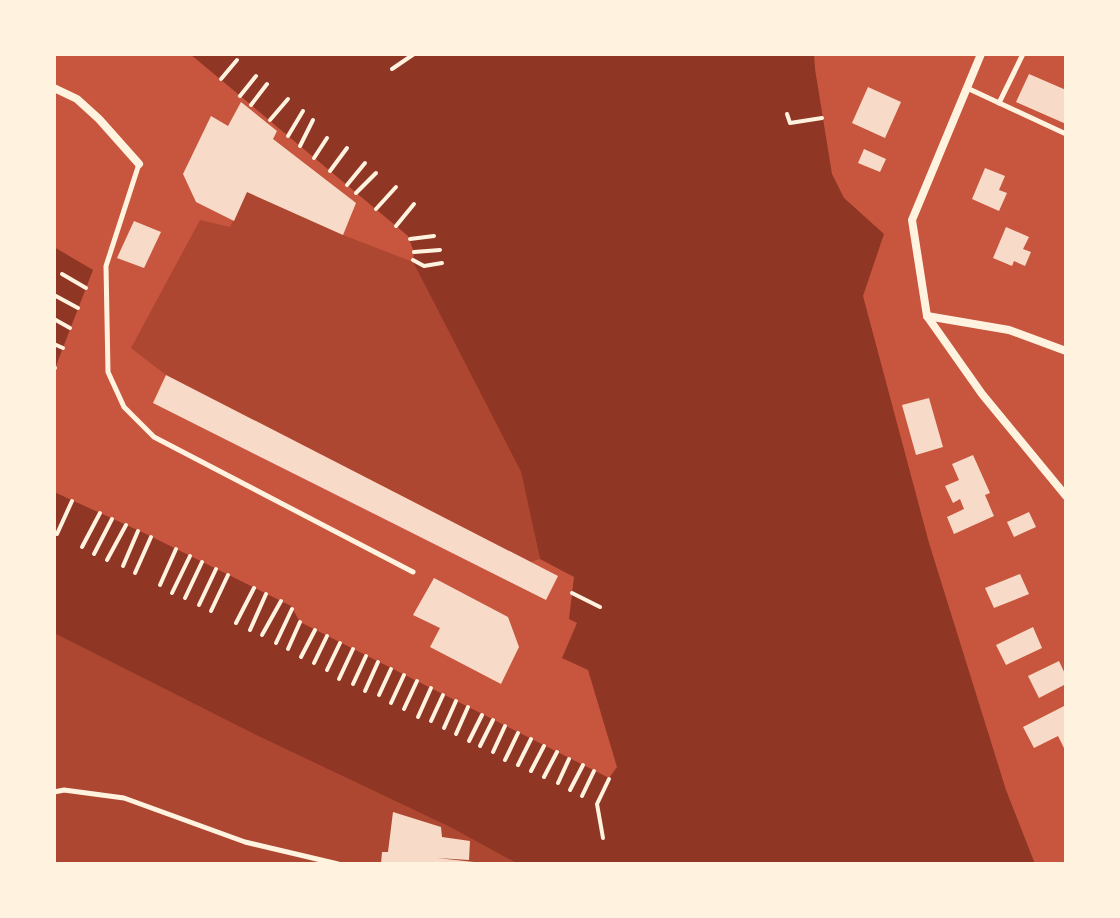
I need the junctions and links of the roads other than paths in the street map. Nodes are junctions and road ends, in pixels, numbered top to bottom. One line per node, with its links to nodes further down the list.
1 (981, 54): 4 (street)
2 (1023, 54): 5 (lane)
3 (54, 88): 7 (street)
4 (966, 88): 5 (lane); 8 (street)
5 (999, 103): 6 (lane)
6 (1066, 134)
7 (139, 164): 11 (lane)
8 (927, 316): 9 (street); 10 (street)
9 (1066, 351)
10 (1066, 496)
11 (413, 572)
12 (54, 792): 13 (lane)
13 (338, 864)

